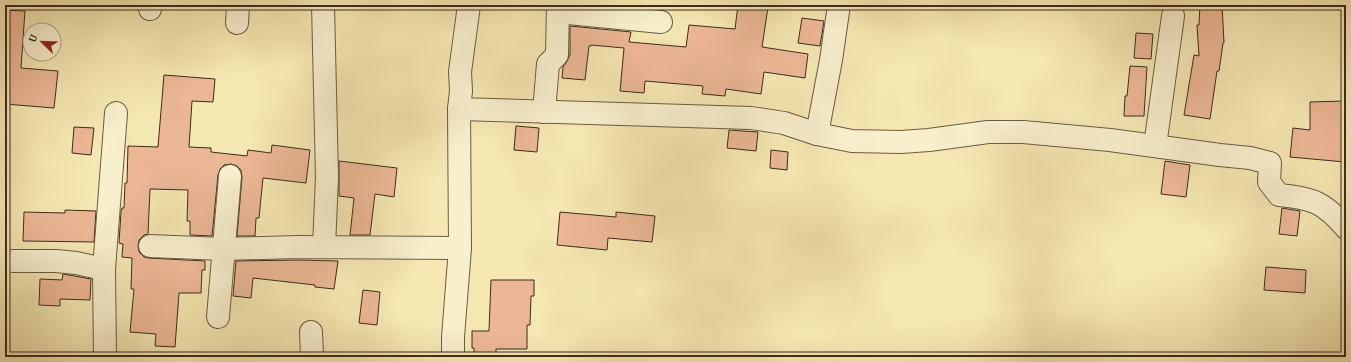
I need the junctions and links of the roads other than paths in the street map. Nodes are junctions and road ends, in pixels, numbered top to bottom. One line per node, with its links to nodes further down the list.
1 (323, 5): 15 (street)
2 (469, 5): 7 (street)
3 (839, 5): 10 (street)
4 (558, 9): 6 (street); 8 (street)
5 (1172, 16): 11 (street)
6 (661, 22)
7 (460, 91): 8 (street); 16 (street)
8 (544, 112): 10 (street)
9 (116, 113): 19 (street)
10 (817, 134): 11 (street)
11 (1154, 146): 13 (street)
12 (230, 176): 17 (street)
13 (1346, 228)
14 (150, 246): 17 (street)
15 (324, 247): 16 (street); 17 (street)
16 (460, 248): 24 (street)
17 (223, 249): 20 (street)
18 (13, 261): 19 (street)
19 (104, 269): 22 (street)
20 (218, 317)
21 (311, 332): 23 (street)
22 (104, 357)
23 (312, 357)
24 (453, 357)

